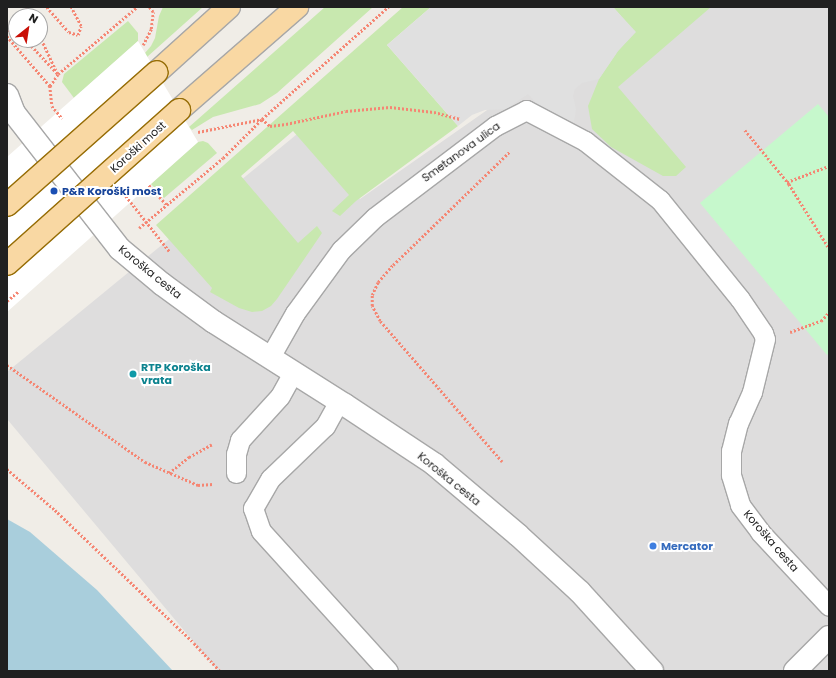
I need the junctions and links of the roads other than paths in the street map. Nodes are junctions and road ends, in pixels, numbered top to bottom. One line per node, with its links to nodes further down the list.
1 (229, 7): 4 (main road, bridge)
2 (297, 7): 5 (main road, Koroški most, bridge)
3 (7, 95): 7 (street, Koroška cesta)
4 (7, 205)
5 (7, 264)
6 (765, 339): 7 (lane, Smetanova ulica); 11 (lane, Koroška cesta)
7 (270, 357): 8 (street, Koroška cesta)
8 (293, 373): 9 (street, Koroška cesta); 10 (lane)
9 (339, 401): 13 (lane); 14 (street, Koroška cesta)
10 (236, 473)
11 (829, 606)
12 (829, 637): 15 (street)
13 (388, 671)
14 (652, 671)
15 (795, 671)

